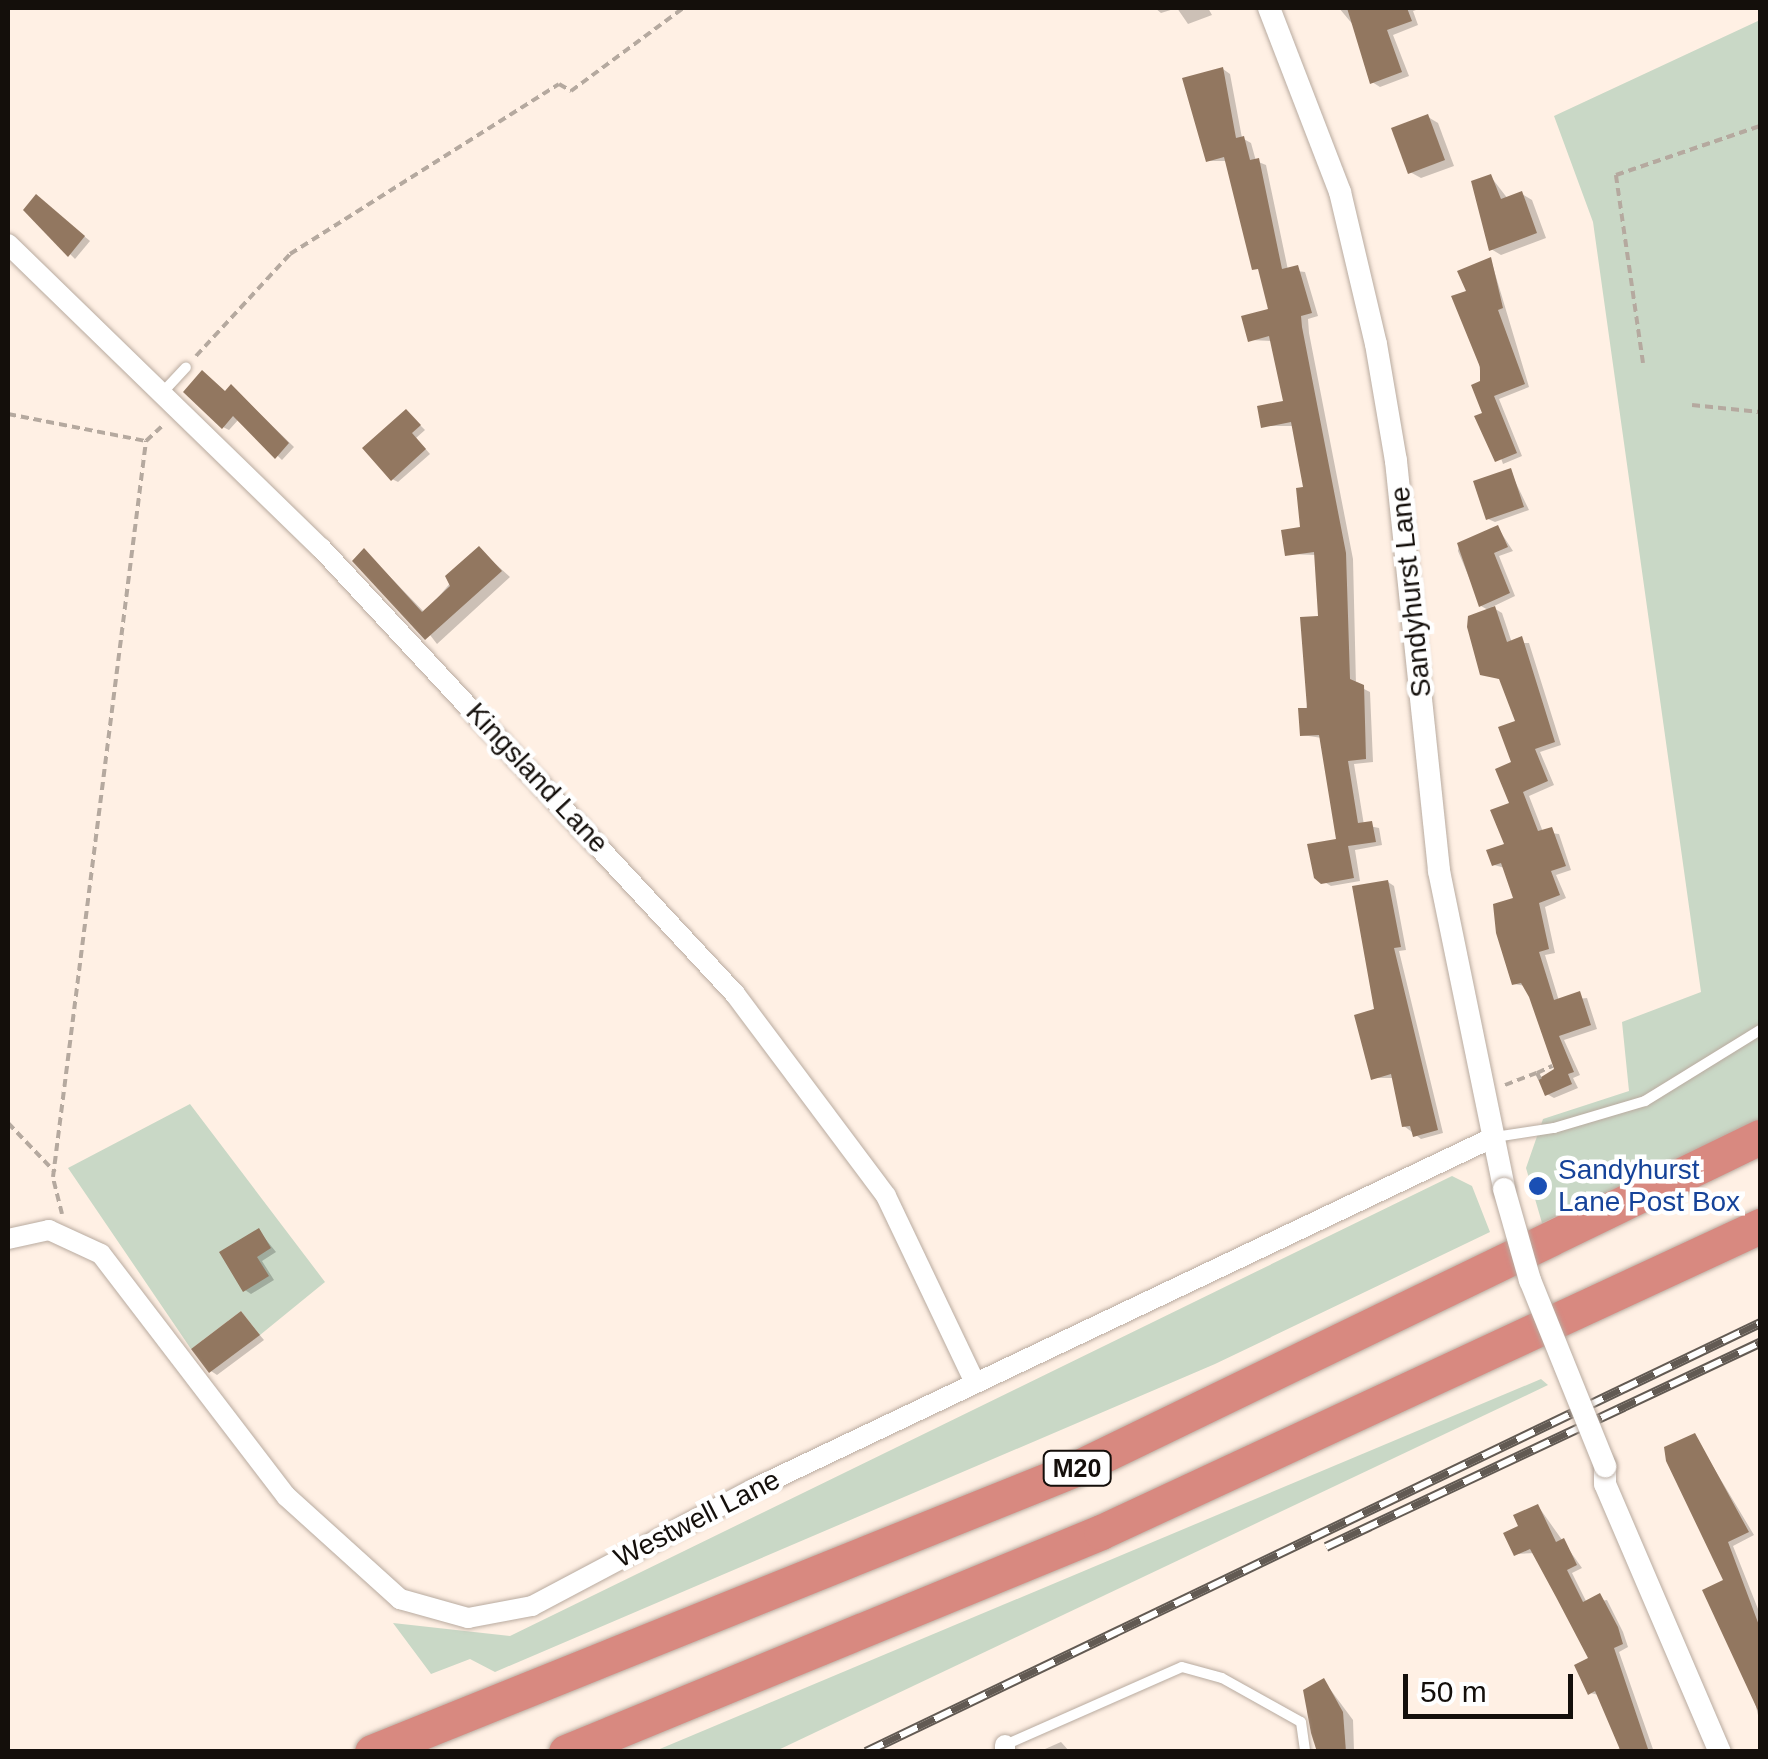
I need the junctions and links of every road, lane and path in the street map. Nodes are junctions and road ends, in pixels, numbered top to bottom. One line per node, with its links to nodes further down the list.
1 (683, 8): 6 (path)
2 (1269, 8): 15 (street, Sandyhurst Lane)
3 (1760, 126): 5 (path)
4 (8, 244): 7 (street, Kingsland Lane)
5 (1642, 363)
6 (186, 367): 7 (lane)
7 (161, 394): 9 (street, Kingsland Lane)
8 (1692, 405): 10 (path)
9 (176, 410): 12 (path); 23 (street, Kingsland Lane)
10 (1760, 412)
11 (8, 414): 12 (path)
12 (146, 441): 19 (path)
13 (1760, 1030): 18 (lane)
14 (1552, 1066): 15 (path)
15 (1486, 1092): 18 (street, Sandyhurst Lane)
16 (8, 1122): 19 (path)
17 (1760, 1137): 25 (highway, M20)
18 (1494, 1138): 23 (street, Westwell Lane); 28 (street, Sandyhurst Lane, bridge)
19 (55, 1172): 21 (path)
20 (1760, 1226): 26 (highway, M20)
21 (66, 1233): 22 (street); 23 (street, Westwell Lane)
22 (8, 1239)
23 (976, 1382)
24 (1005, 1748): 27 (lane)
25 (372, 1752)
26 (566, 1752)
27 (1305, 1752)
28 (1720, 1752)

